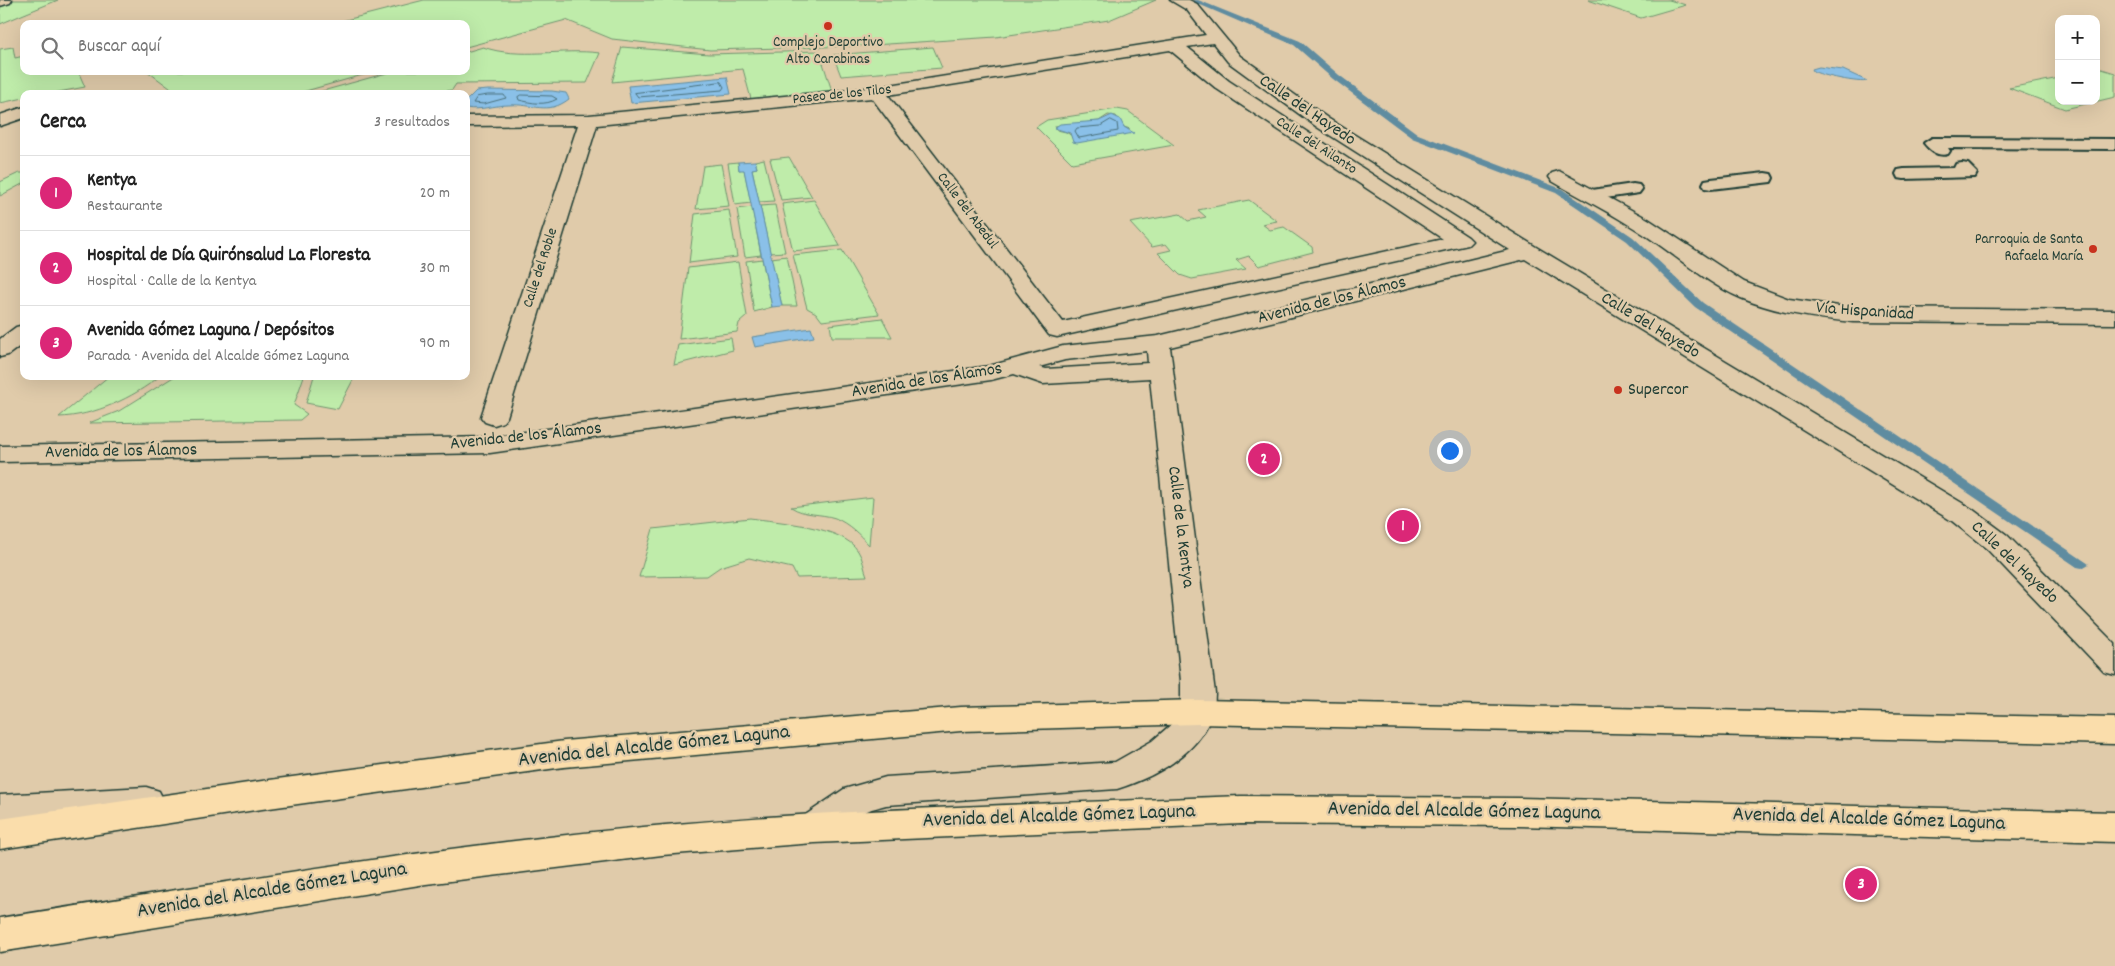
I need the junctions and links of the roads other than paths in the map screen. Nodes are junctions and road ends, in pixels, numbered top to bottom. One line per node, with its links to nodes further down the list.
1 (5, 0): 3 (street)
2 (1177, 0): 4 (street, Calle del Hayedo)
3 (0, 2)
4 (1211, 32): 5 (street, Paseo de los Tilos); 20 (street, Calle del Hayedo)
5 (1174, 45): 6 (street, Paseo de los Tilos); 22 (street, Calle del Ailanto)
6 (877, 92): 8 (street, Paseo de los Tilos); 22 (street, Calle del Abedul)
7 (20, 114): 9 (street)
8 (589, 120): 10 (street, Paseo de los Tilos); 26 (street, Calle del Roble)
9 (0, 121)
10 (470, 121)
11 (2115, 144): 12 (lane)
12 (1942, 151)
13 (1962, 168): 14 (lane)
14 (1904, 174)
15 (1559, 177): 19 (street, Vía Hispanidad)
16 (1765, 178): 17 (lane)
17 (1711, 184)
18 (1633, 189): 19 (lane)
19 (1592, 195): 21 (street, Vía Hispanidad)
20 (1528, 252): 25 (street, Avenida de los Álamos); 28 (street, Calle del Hayedo)
21 (2115, 317)
22 (1057, 330)
23 (20, 335): 24 (street)
24 (0, 350)
25 (1159, 356): 27 (street, Avenida de los Álamos); 29 (street, Calle de la Kentya)
26 (494, 417)
27 (0, 454)
28 (2115, 664)
29 (1197, 712): 30 (main road, Avenida del Alcalde Gómez Laguna); 31 (main road, Avenida del Alcalde Gómez Laguna); 34 (street, Avenida del Alcalde Gómez Laguna)
30 (2115, 731)
31 (262, 795): 32 (street, Avenida del Alcalde Gómez Laguna); 35 (main road, Avenida del Alcalde Gómez Laguna)
32 (0, 809)
33 (2115, 827): 34 (main road, Avenida del Alcalde Gómez Laguna)
34 (814, 828): 36 (main road, Avenida del Alcalde Gómez Laguna)
35 (0, 834)
36 (0, 935)

